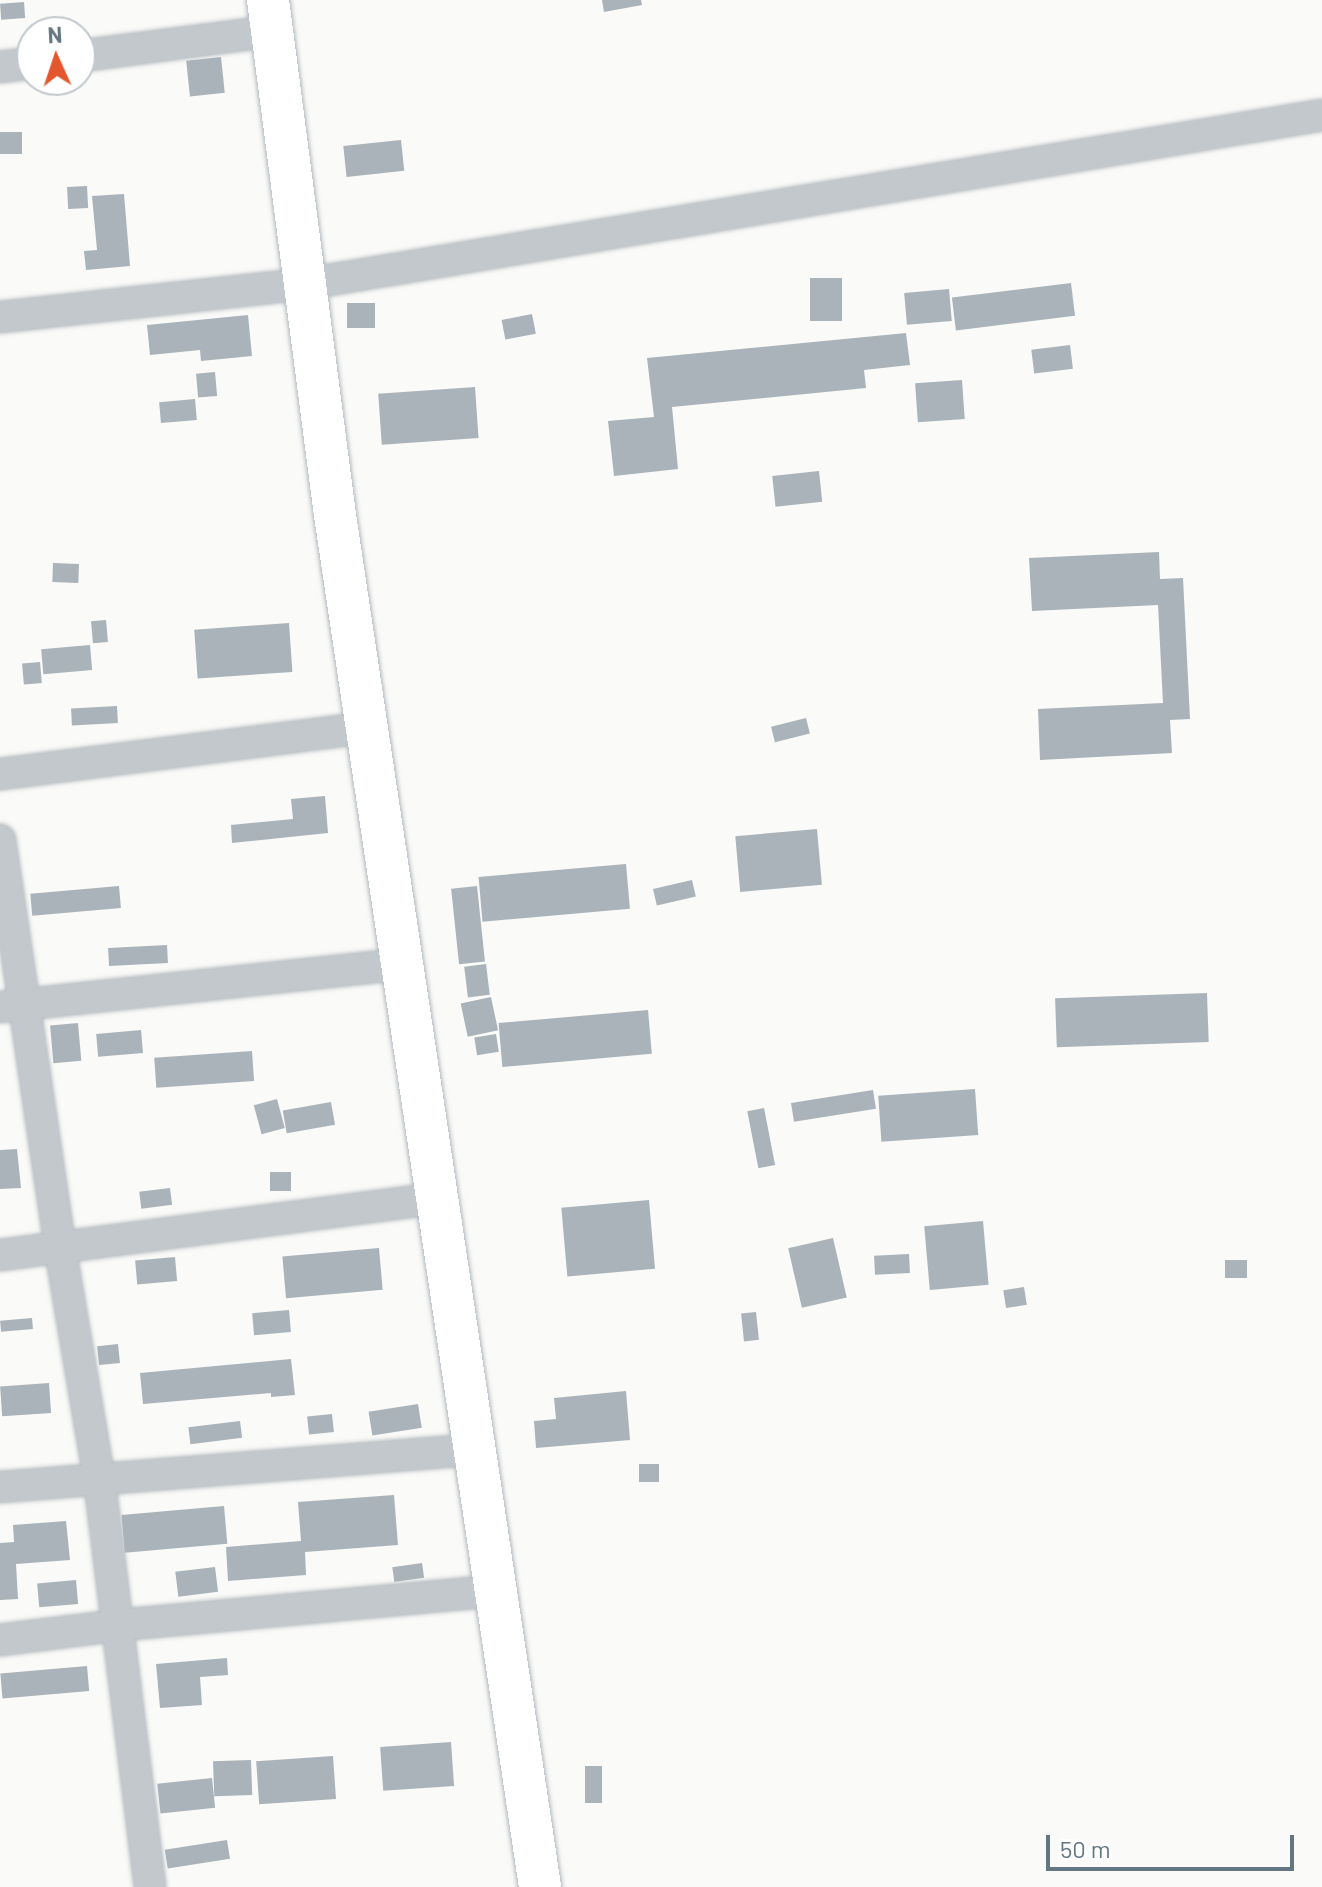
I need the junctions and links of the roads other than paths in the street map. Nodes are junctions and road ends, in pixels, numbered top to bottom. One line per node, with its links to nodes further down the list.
1 (270, 16): 2 (street); 4 (street)
2 (96, 53)
3 (1322, 115): 4 (street)
4 (305, 284): 5 (street); 6 (street)
5 (0, 317)
6 (366, 728): 7 (street); 9 (street)
7 (0, 774)
8 (0, 840): 10 (street)
9 (402, 964): 10 (street); 11 (street)
10 (12, 1006): 12 (street)
11 (437, 1198): 12 (street); 14 (street)
12 (60, 1247): 13 (street); 15 (street)
13 (0, 1255)
14 (474, 1450): 15 (street); 17 (street)
15 (99, 1477): 16 (street); 18 (street)
16 (0, 1487)
17 (496, 1591): 18 (street); 22 (street)
18 (120, 1625): 19 (street); 20 (street)
19 (0, 1640)
20 (150, 1887)
21 (534, 1887): 22 (street)
22 (540, 1887)

